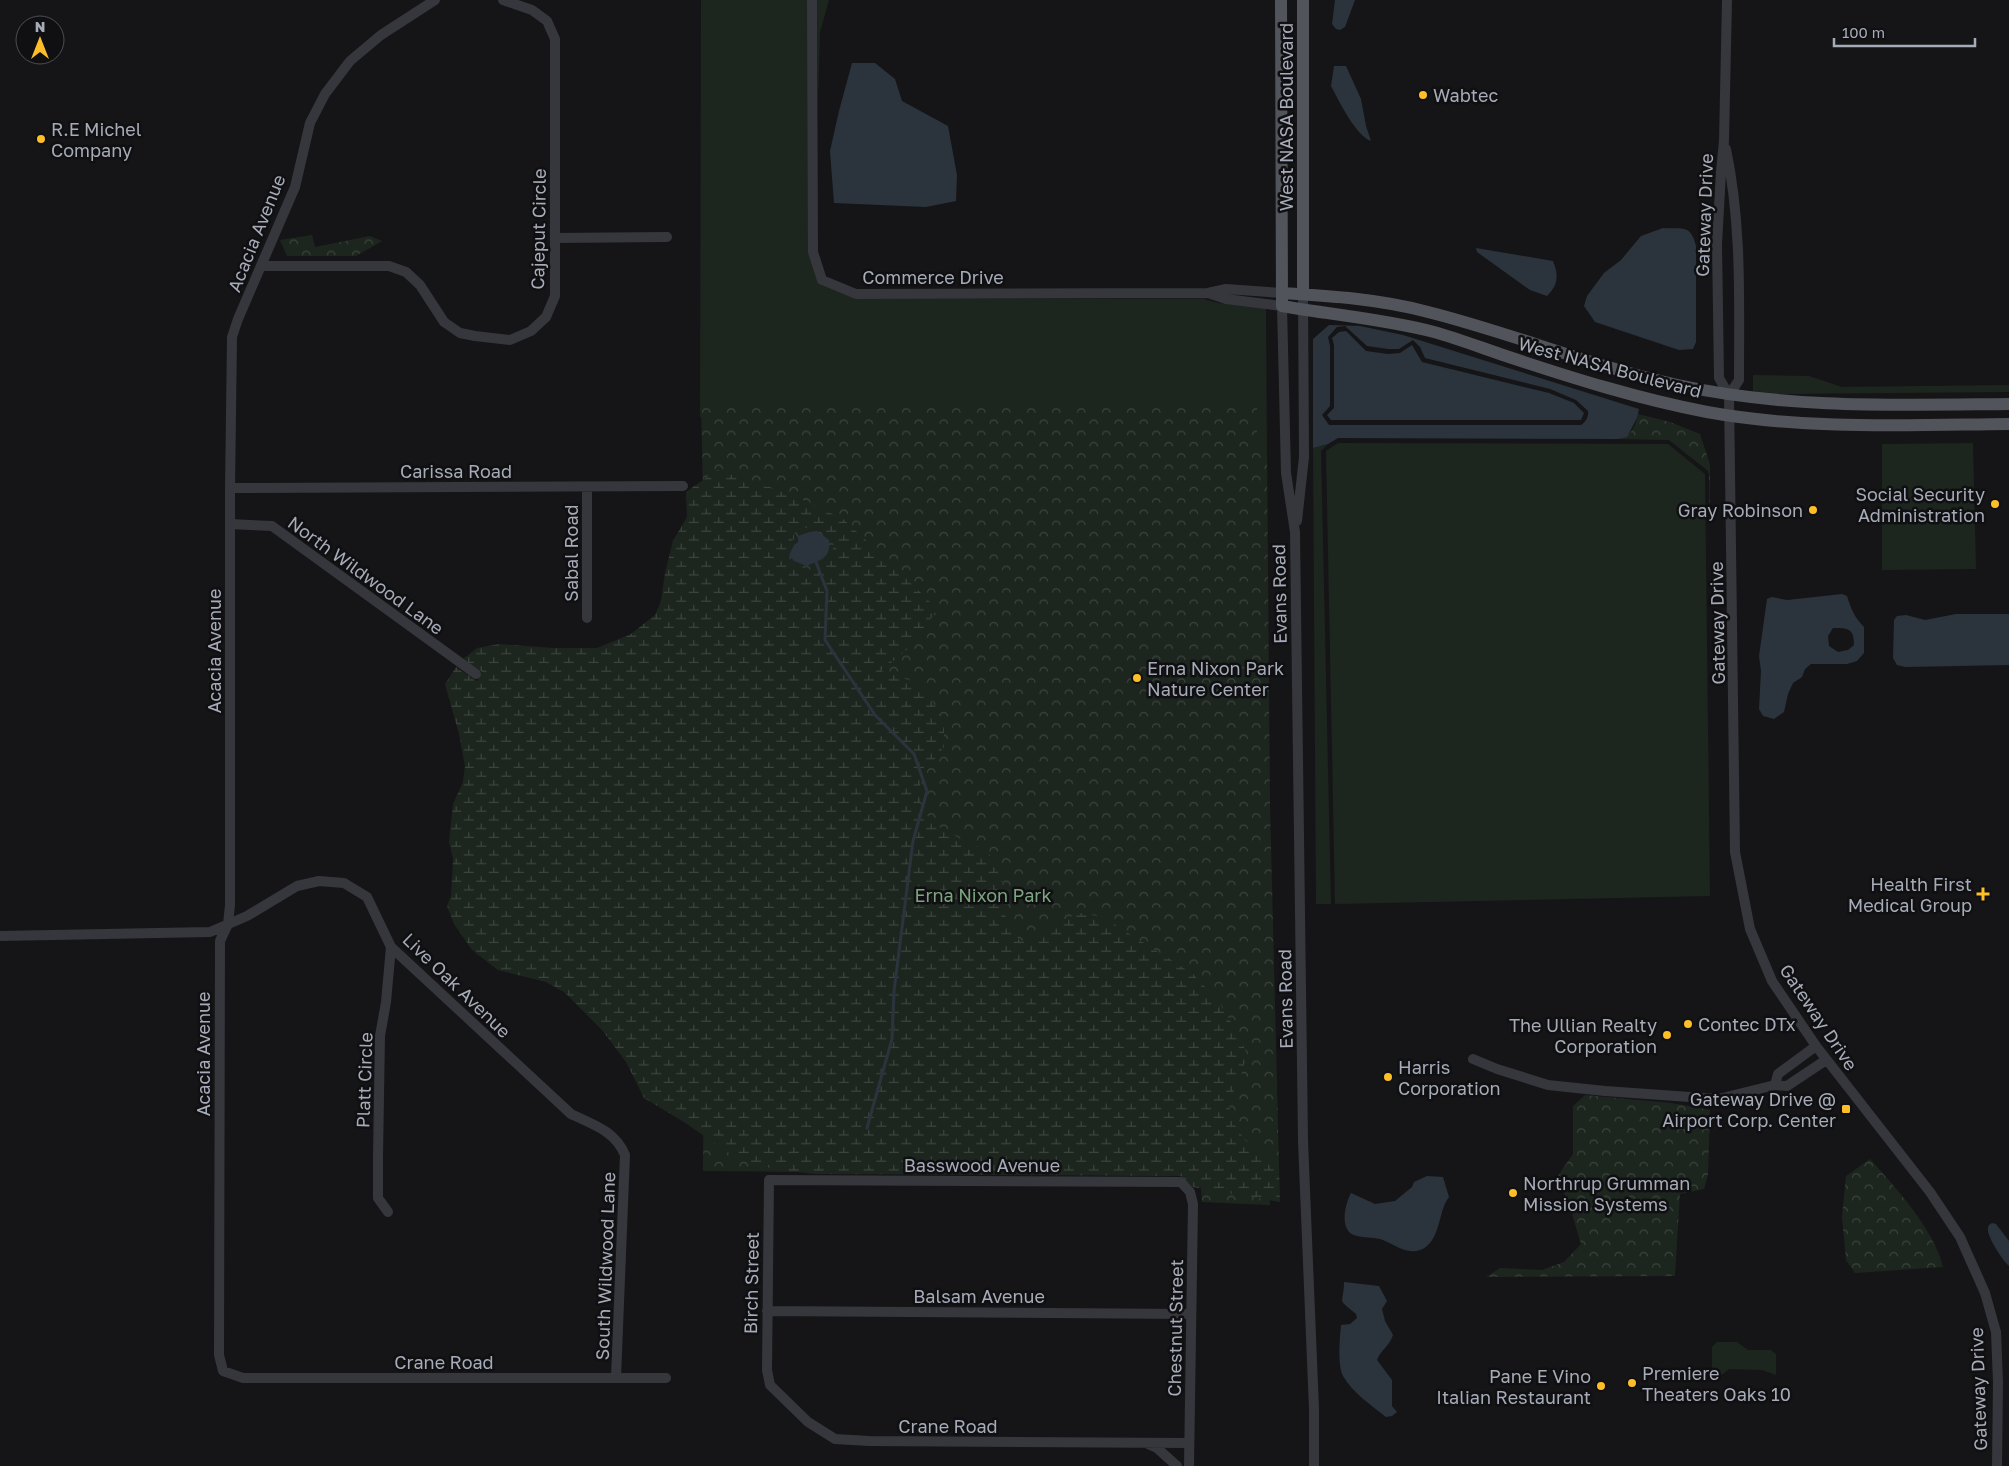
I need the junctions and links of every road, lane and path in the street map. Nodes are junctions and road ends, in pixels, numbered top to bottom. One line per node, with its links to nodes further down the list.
1 (435, 0): 10 (street, Acacia Avenue)
2 (503, 0): 9 (street, Cajeput Circle)
3 (812, 0): 11 (street, Commerce Drive)
4 (1280, 0): 12 (main road, West NASA Boulevard)
5 (1303, 0): 13 (main road, West NASA Boulevard)
6 (1727, 0): 7 (street)
7 (1724, 141): 16 (street, Gateway Drive); 16 (street, Gateway Drive)
8 (667, 237): 9 (street)
9 (555, 238): 10 (street, Cajeput Circle)
10 (262, 266): 22 (street, Acacia Avenue)
11 (1208, 293): 12 (street, Commerce Drive); 14 (street, Commerce Drive)
12 (1282, 293): 13 (main road, West NASA Boulevard); 14 (main road, West NASA Boulevard)
13 (1303, 294): 15 (street, Evans Road); 16 (main road, West NASA Boulevard)
14 (1282, 306): 15 (main road, West NASA Boulevard); 24 (street, Evans Road)
15 (1303, 310): 18 (main road, West NASA Boulevard); 24 (street, Evans Road)
16 (1730, 395): 17 (main road, West NASA Boulevard); 18 (street, Gateway Drive)
17 (2009, 404)
18 (1730, 415): 19 (main road, West NASA Boulevard); 30 (street, Gateway Drive)
19 (2009, 424)
20 (683, 486): 21 (street, Carissa Road)
21 (588, 487): 22 (street, Carissa Road); 25 (street, Sabal Road)
22 (230, 488): 23 (street, Acacia Avenue)
23 (230, 524): 26 (street, North Wildwood Lane); 27 (street, Acacia Avenue)
24 (1295, 532): 48 (street, Evans Road)
25 (588, 618)
26 (476, 674)
27 (228, 924): 28 (street, Live Oak Avenue); 29 (street, Live Oak Avenue); 40 (street, Acacia Avenue)
28 (0, 936)
29 (391, 947): 34 (street, Live Oak Avenue); 37 (street, Platt Circle)
30 (1816, 1046): 32 (street, Gateway Drive); 33 (street)
31 (1473, 1059): 33 (street)
32 (1826, 1060): 33 (street); 49 (street, Gateway Drive)
33 (1775, 1085)
34 (625, 1155): 41 (street, South Wildwood Lane)
35 (769, 1180): 36 (street, Basswood Avenue); 38 (street, Birch Street)
36 (1190, 1192): 39 (street, Chestnut Street)
37 (388, 1212)
38 (767, 1311): 39 (street, Balsam Avenue); 43 (street, Birch Street)
39 (1191, 1314): 45 (street, Chestnut Street)
40 (223, 1370): 41 (street, Crane Road)
41 (616, 1377): 42 (street, Crane Road)
42 (666, 1378)
43 (770, 1385): 44 (street, Crane Road)
44 (1145, 1443): 45 (street, Crane Road); 46 (street)
45 (1189, 1443): 47 (street, Chestnut Street)
46 (1177, 1466)
47 (1190, 1466)
48 (1314, 1466)
49 (1997, 1466)

